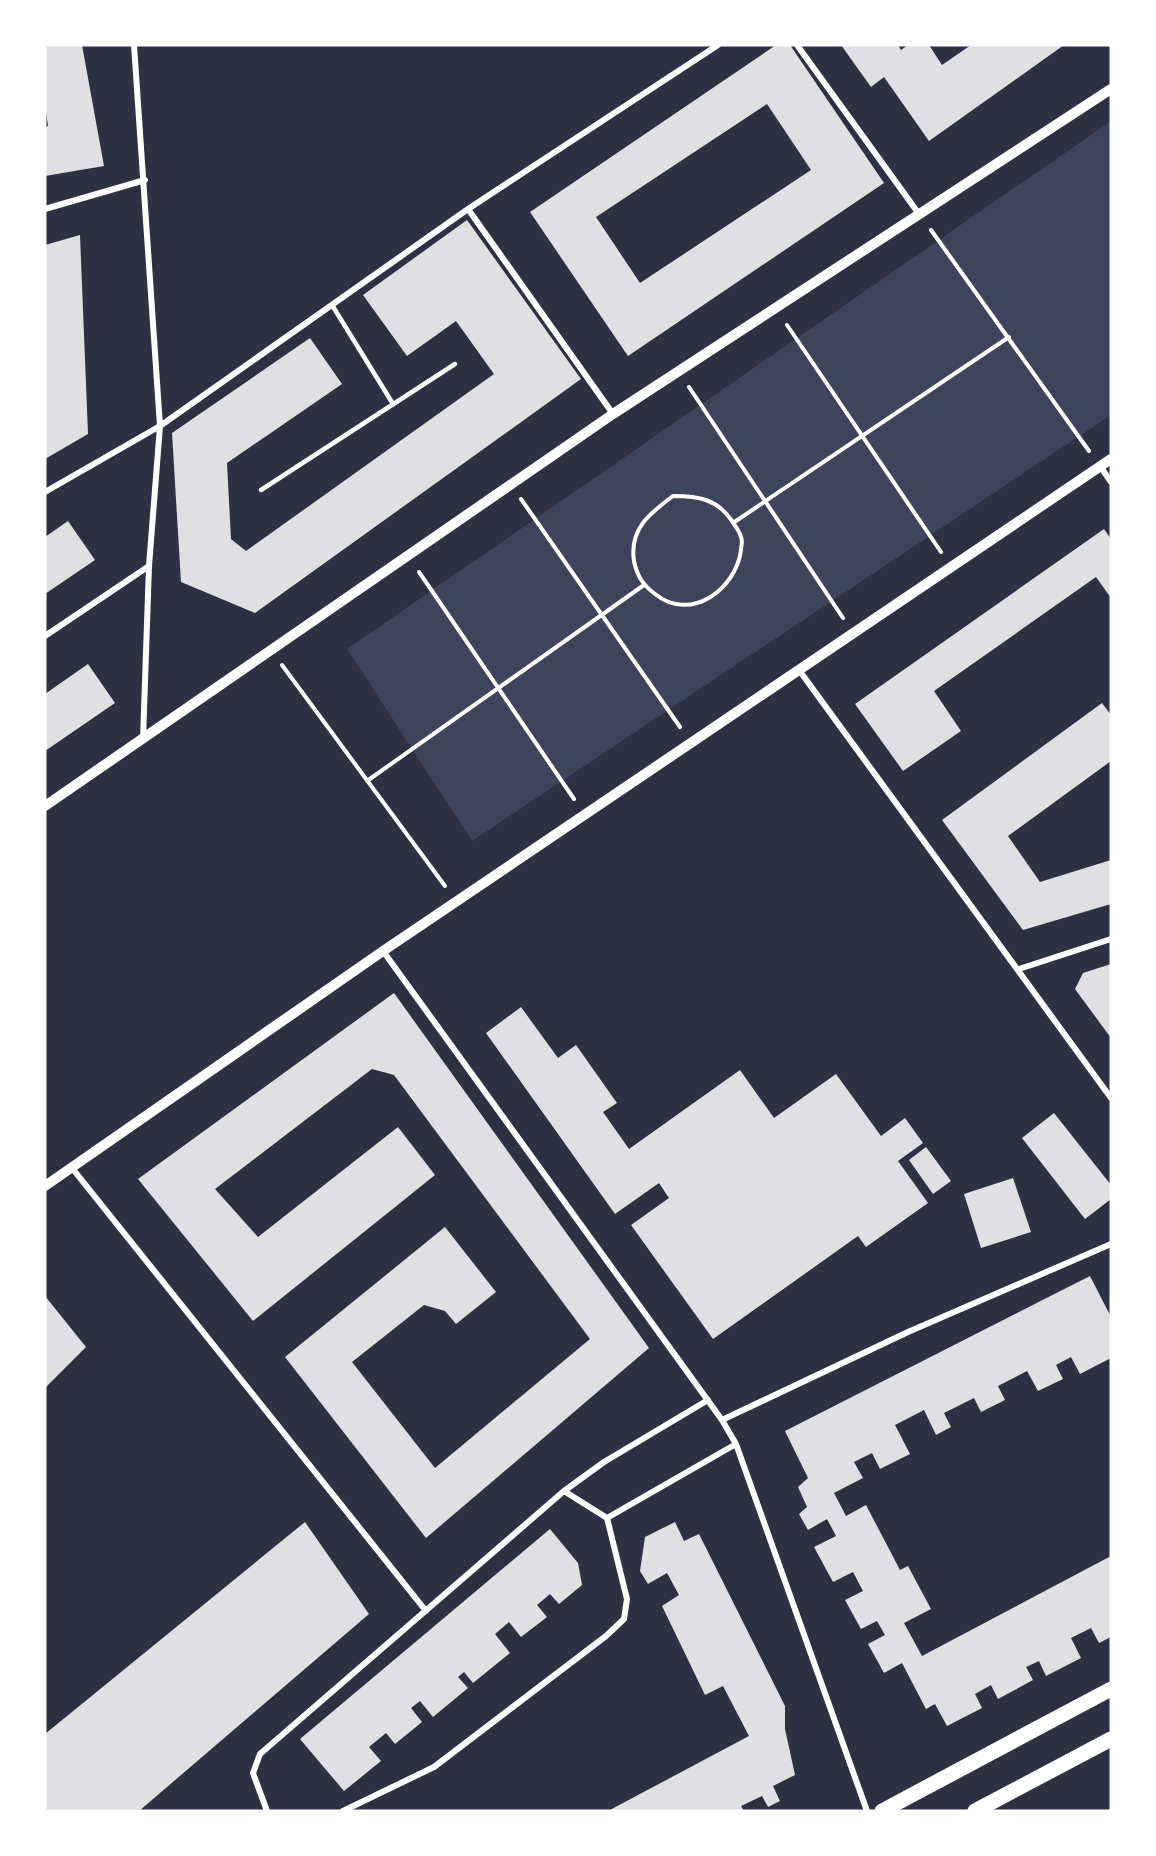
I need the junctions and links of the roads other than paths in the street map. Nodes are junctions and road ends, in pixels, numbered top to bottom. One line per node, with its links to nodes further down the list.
1 (134, 45): 5 (street)
2 (718, 45): 7 (street)
3 (797, 45): 8 (street)
4 (1111, 89): 8 (street)
5 (145, 180): 6 (street); 13 (street)
6 (45, 209)
7 (468, 209): 9 (street); 12 (street)
8 (919, 214): 12 (street)
9 (332, 305): 11 (lane); 13 (street)
10 (455, 364): 11 (lane)
11 (393, 404): 17 (lane)
12 (613, 414): 22 (street)
13 (160, 426): 18 (street); 19 (street)
14 (1111, 459): 15 (street)
15 (1100, 466): 16 (street); 21 (street)
16 (1111, 482)
17 (261, 490)
18 (45, 492)
19 (149, 566): 20 (street); 22 (street)
20 (45, 636)
21 (799, 670): 25 (street); 26 (street)
22 (142, 740): 23 (street)
23 (45, 806)
24 (1111, 939): 26 (street)
25 (383, 951): 28 (street); 31 (street)
26 (1019, 969): 27 (street)
27 (1111, 1098)
28 (72, 1168): 29 (street); 36 (street)
29 (45, 1186)
30 (1111, 1244): 32 (street)
31 (708, 1401): 32 (street); 34 (street)
32 (722, 1420): 33 (street)
33 (736, 1444): 35 (street); 41 (street)
34 (564, 1491): 35 (street); 36 (street)
35 (607, 1518): 40 (street)
36 (426, 1611): 39 (street)
37 (1111, 1689): 42 (main road)
38 (1111, 1739): 43 (main road)
39 (267, 1811)
40 (343, 1811)
41 (867, 1811)
42 (882, 1811)
43 (975, 1811)

